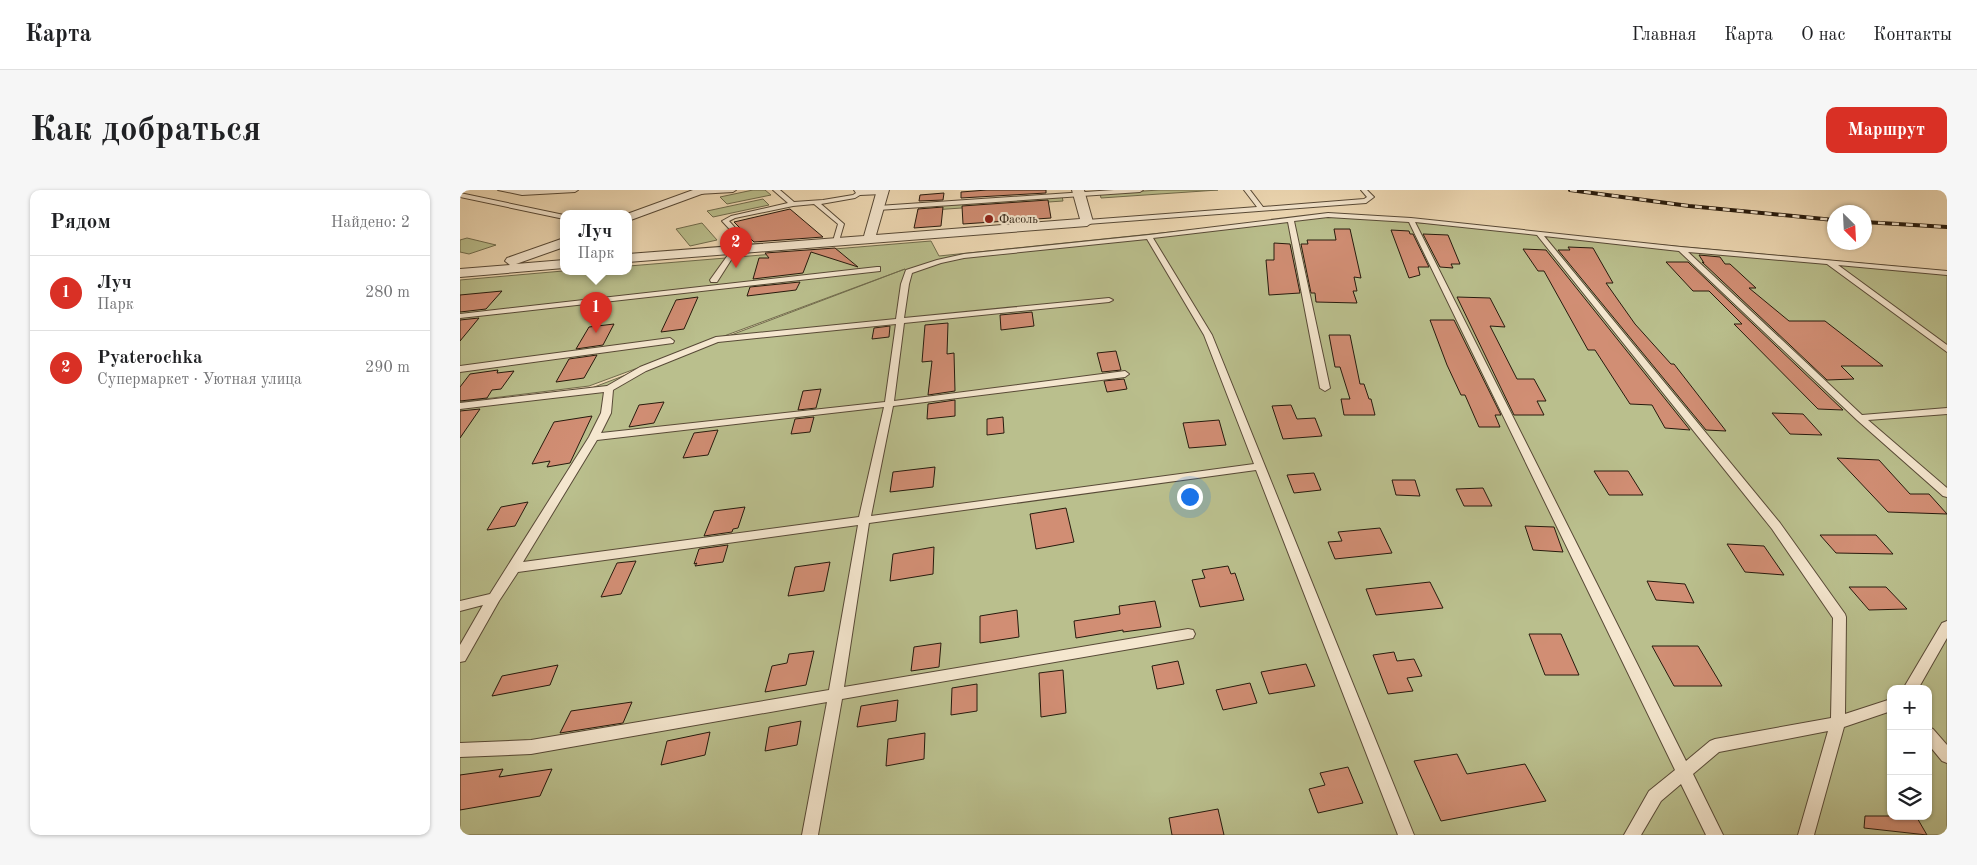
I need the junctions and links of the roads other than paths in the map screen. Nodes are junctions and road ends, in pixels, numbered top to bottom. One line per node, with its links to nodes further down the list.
1 (501, 190): 2 (lane)
2 (575, 190)
3 (733, 190): 8 (lane)
4 (776, 190): 14 (lane)
5 (1140, 190): 11 (lane)
6 (1247, 190): 16 (lane)
7 (1364, 190): 16 (lane)
8 (700, 191): 18 (street)
9 (882, 191): 10 (lane); 15 (street)
10 (858, 192): 13 (lane)
11 (1079, 192): 15 (lane); 21 (street)
12 (460, 195): 17 (lane)
13 (816, 203): 14 (lane); 25 (lane)
14 (793, 204): 27 (lane)
15 (878, 208): 24 (street)
16 (1261, 209): 21 (lane)
17 (560, 216)
18 (632, 216)
19 (1291, 220): 20 (lane); 23 (lane); 45 (lane)
20 (1411, 220): 22 (lane); 68 (lane)
21 (1087, 222): 24 (street)
22 (1539, 234): 29 (lane); 64 (lane)
23 (1148, 237): 40 (lane); 52 (lane)
24 (869, 239): 25 (street)
25 (836, 241): 27 (street)
26 (560, 243): 34 (street)
27 (750, 248): 28 (street)
28 (735, 249): 30 (street); 37 (lane)
29 (1681, 249): 31 (lane); 50 (lane)
30 (632, 258)
31 (1828, 262): 36 (lane); 42 (lane)
32 (560, 264): 34 (street)
33 (877, 270): 39 (lane)
34 (486, 271): 35 (street)
35 (460, 273)
36 (1947, 273)
37 (714, 280)
38 (1109, 300): 40 (lane)
39 (460, 316)
40 (901, 322): 46 (lane); 47 (lane)
41 (670, 341): 43 (lane)
42 (1947, 349)
43 (460, 369)
44 (1125, 374): 47 (lane)
45 (1325, 388)
46 (609, 389): 48 (lane); 51 (lane)
47 (889, 404): 51 (lane); 54 (lane)
48 (460, 406)
49 (1947, 411): 50 (lane)
50 (1860, 418): 53 (lane)
51 (594, 437): 55 (lane)
52 (1260, 466): 54 (lane); 70 (lane)
53 (1947, 494)
54 (864, 520): 55 (lane); 62 (lane)
55 (514, 568): 56 (lane)
56 (494, 598): 57 (lane); 60 (lane)
57 (460, 606)
58 (1947, 626): 61 (lane)
59 (1188, 634): 62 (lane)
60 (460, 657)
61 (1912, 685)
62 (836, 693): 66 (lane); 69 (lane)
63 (1887, 706): 64 (lane)
64 (1838, 723): 68 (lane); 73 (lane)
65 (1932, 737): 67 (lane)
66 (460, 750)
67 (1947, 756)
68 (1685, 771): 71 (lane); 72 (lane)
69 (810, 835)
70 (1406, 835)
71 (1632, 835)
72 (1715, 835)
73 (1806, 835)

